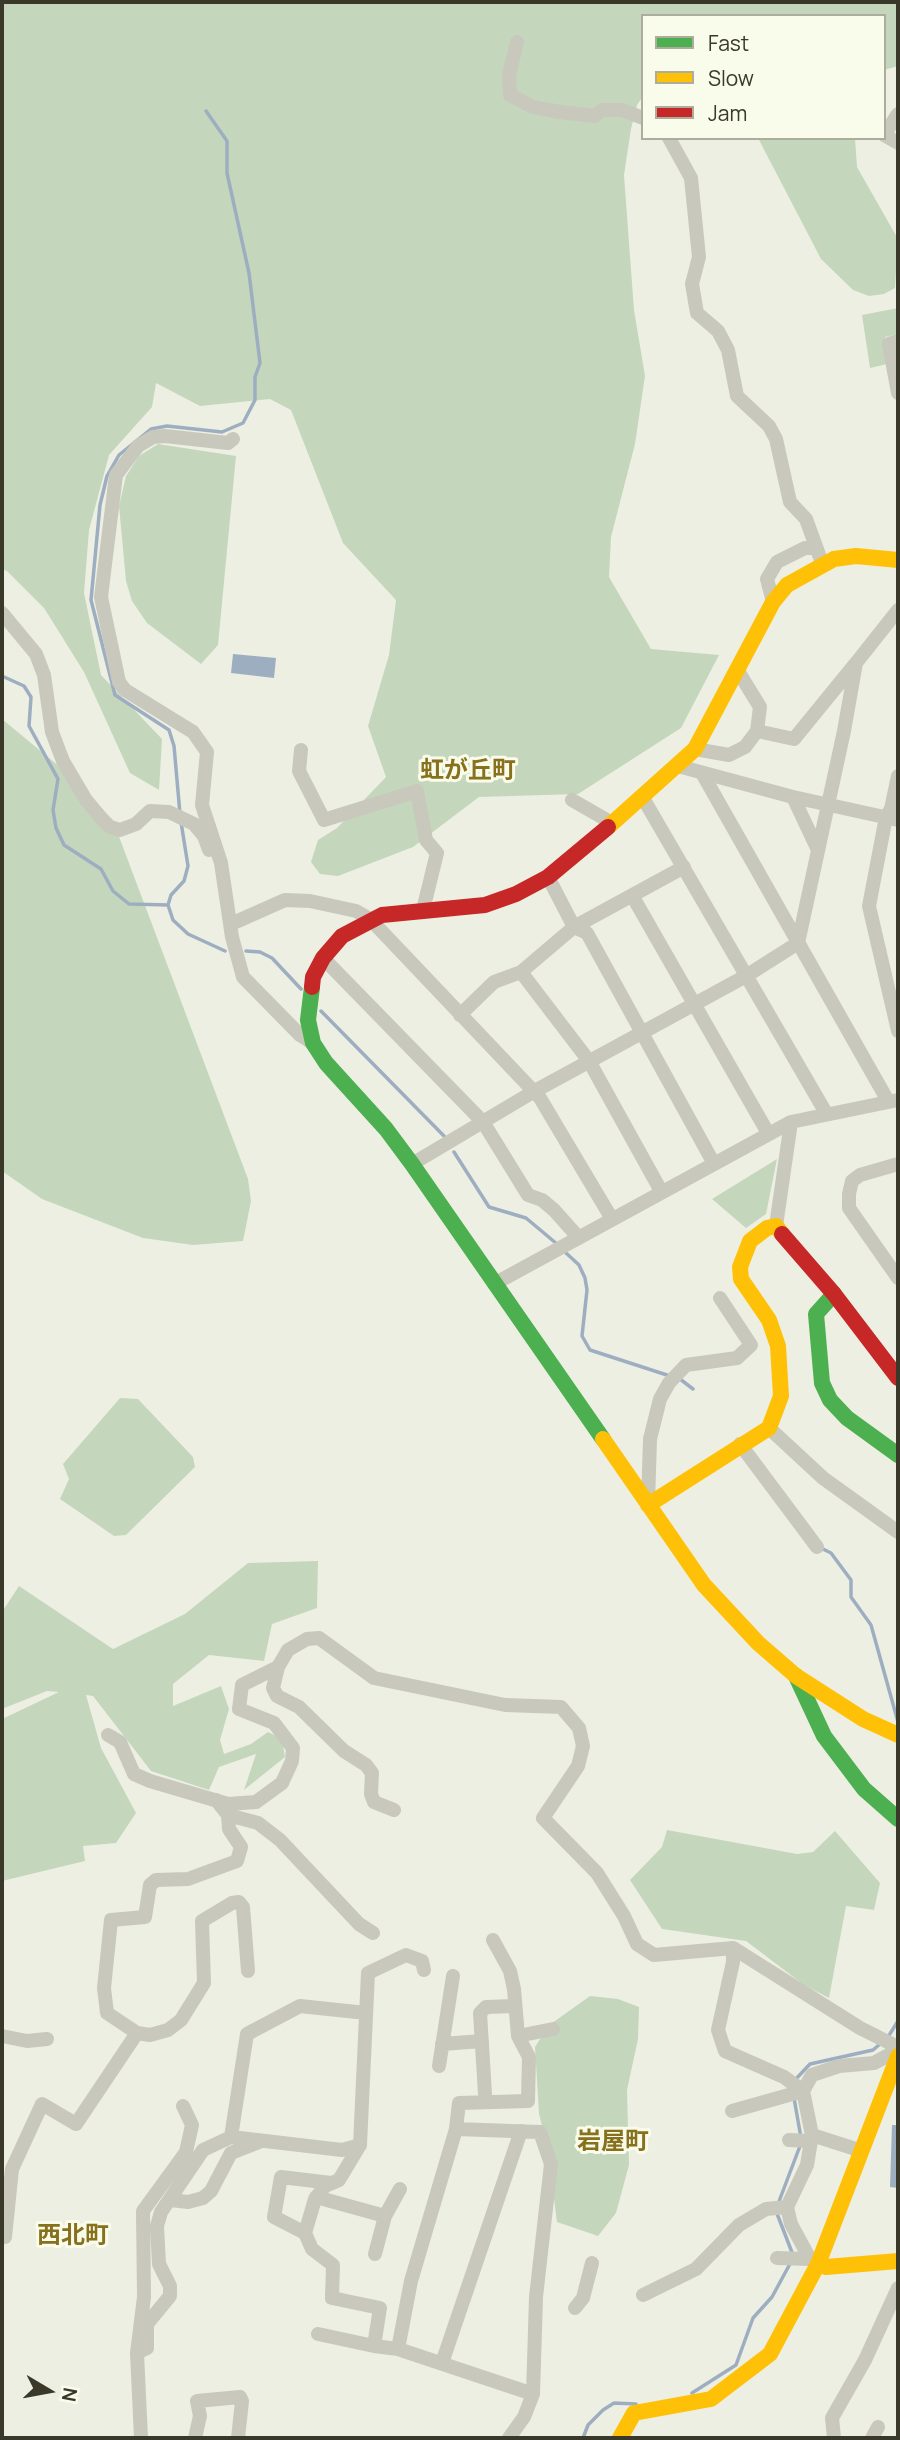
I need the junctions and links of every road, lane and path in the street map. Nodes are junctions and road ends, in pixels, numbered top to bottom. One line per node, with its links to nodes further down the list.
1 (517, 42): 3 (street)
2 (898, 114): 4 (street)
3 (641, 117)
4 (886, 132)
5 (670, 140): 9 (street)
6 (898, 341): 7 (street)
7 (898, 393)
8 (233, 439): 29 (street)
9 (819, 555): 10 (street); 11 (street); 11 (street)
10 (898, 560)
11 (772, 602): 15 (street)
12 (898, 610): 14 (street)
13 (2, 613): 29 (street)
14 (856, 663): 16 (street); 25 (street)
15 (738, 671): 16 (street); 17 (street)
16 (757, 731): 17 (street)
17 (695, 749): 19 (street)
18 (301, 750): 33 (street)
19 (678, 766): 20 (street); 23 (street)
20 (702, 773): 22 (street); 37 (street)
21 (898, 776): 26 (street)
22 (793, 797): 25 (street); 28 (street)
23 (643, 798): 27 (street); 30 (street)
24 (572, 800): 27 (street)
25 (828, 805): 26 (street); 28 (street)
26 (892, 818): 41 (street)
27 (612, 824): 31 (street)
28 (818, 850): 37 (street)
29 (220, 863): 35 (street)
30 (684, 867): 32 (street); 40 (street)
31 (548, 877): 33 (street); 36 (street)
32 (632, 897): 36 (street); 42 (street)
33 (423, 910): 34 (street)
34 (370, 919): 35 (street); 38 (street); 43 (street)
35 (231, 924): 46 (street)
36 (573, 927): 39 (street); 45 (street)
37 (798, 943): 40 (street); 49 (street)
38 (323, 958): 46 (street); 51 (street)
39 (521, 972): 43 (street); 47 (street)
40 (746, 976): 42 (street); 50 (street)
41 (894, 998): 44 (street)
42 (693, 1005): 45 (street); 53 (street)
43 (460, 1015): 48 (street)
44 (898, 1031)
45 (642, 1032): 47 (street); 54 (street)
46 (313, 1042): 55 (street)
47 (589, 1061): 48 (street); 57 (street)
48 (533, 1092): 51 (street); 58 (street)
49 (893, 1100): 50 (street)
50 (826, 1113): 52 (street)
51 (484, 1122): 55 (street); 60 (street)
52 (791, 1122): 53 (street); 59 (street)
53 (768, 1133): 54 (street)
54 (713, 1163): 57 (street)
55 (412, 1164): 62 (street)
56 (898, 1164): 61 (street)
57 (661, 1191): 58 (street)
58 (612, 1219): 60 (street)
59 (776, 1226): 63 (street); 66 (street)
60 (574, 1241): 62 (street)
61 (898, 1278)
62 (495, 1284): 69 (street)
63 (834, 1293): 65 (street); 68 (street)
64 (720, 1298): 69 (street)
65 (898, 1378)
66 (769, 1427): 67 (street); 70 (street)
67 (740, 1444): 69 (street); 71 (street)
68 (898, 1455)
69 (648, 1505): 73 (street)
70 (898, 1532)
71 (817, 1547)
72 (278, 1667): 76 (street); 77 (street); 82 (street)
73 (796, 1676): 75 (street); 79 (street)
74 (108, 1735): 76 (street)
75 (898, 1735)
76 (216, 1800): 78 (street)
77 (394, 1810)
78 (228, 1815): 80 (street); 89 (street)
79 (898, 1819)
80 (373, 1933)
81 (493, 1940): 86 (street)
82 (733, 1948): 95 (street); 97 (street)
83 (424, 1970): 87 (street)
84 (248, 1971): 89 (street)
85 (453, 1976): 94 (street)
86 (514, 2006): 91 (street); 93 (street)
87 (366, 2013): 103 (street); 107 (street)
88 (554, 2029): 91 (street)
89 (137, 2033): 116 (street)
90 (2, 2036): 92 (street)
91 (518, 2036): 101 (street)
92 (47, 2039)
93 (482, 2041): 94 (street); 98 (street)
94 (442, 2044): 96 (street)
95 (897, 2050): 97 (street); 108 (street)
96 (439, 2066)
97 (803, 2091): 100 (street); 104 (street)
98 (485, 2094)
99 (183, 2106): 128 (street)
100 (732, 2112)
101 (456, 2129): 102 (street); 127 (street)
102 (521, 2131): 129 (street); 130 (street)
103 (231, 2137): 106 (street); 112 (street)
104 (811, 2138): 105 (street); 108 (street); 113 (street)
105 (789, 2140)
106 (260, 2141): 107 (street); 112 (street)
107 (360, 2145): 109 (street)
108 (862, 2151): 120 (street)
109 (331, 2183): 111 (street); 115 (street)
110 (400, 2189): 114 (street)
111 (316, 2197): 114 (street); 115 (street)
112 (171, 2200): 128 (street)
113 (787, 2207): 120 (street); 123 (street)
114 (386, 2216): 117 (street)
115 (305, 2233): 126 (street)
116 (2, 2236)
117 (375, 2254)
118 (777, 2259): 120 (street)
119 (898, 2261): 120 (street)
120 (814, 2262): 135 (street)
121 (593, 2263): 124 (street)
122 (898, 2288): 136 (street)
123 (643, 2295)
124 (575, 2308)
125 (318, 2334): 126 (street)
126 (374, 2346): 127 (street)
127 (398, 2349): 129 (street)
128 (137, 2353): 131 (street)
129 (442, 2363): 130 (street)
130 (533, 2394): 134 (street)
131 (141, 2438)
132 (195, 2438): 133 (street)
133 (238, 2438)
134 (509, 2438)
135 (620, 2438)
136 (834, 2438)

